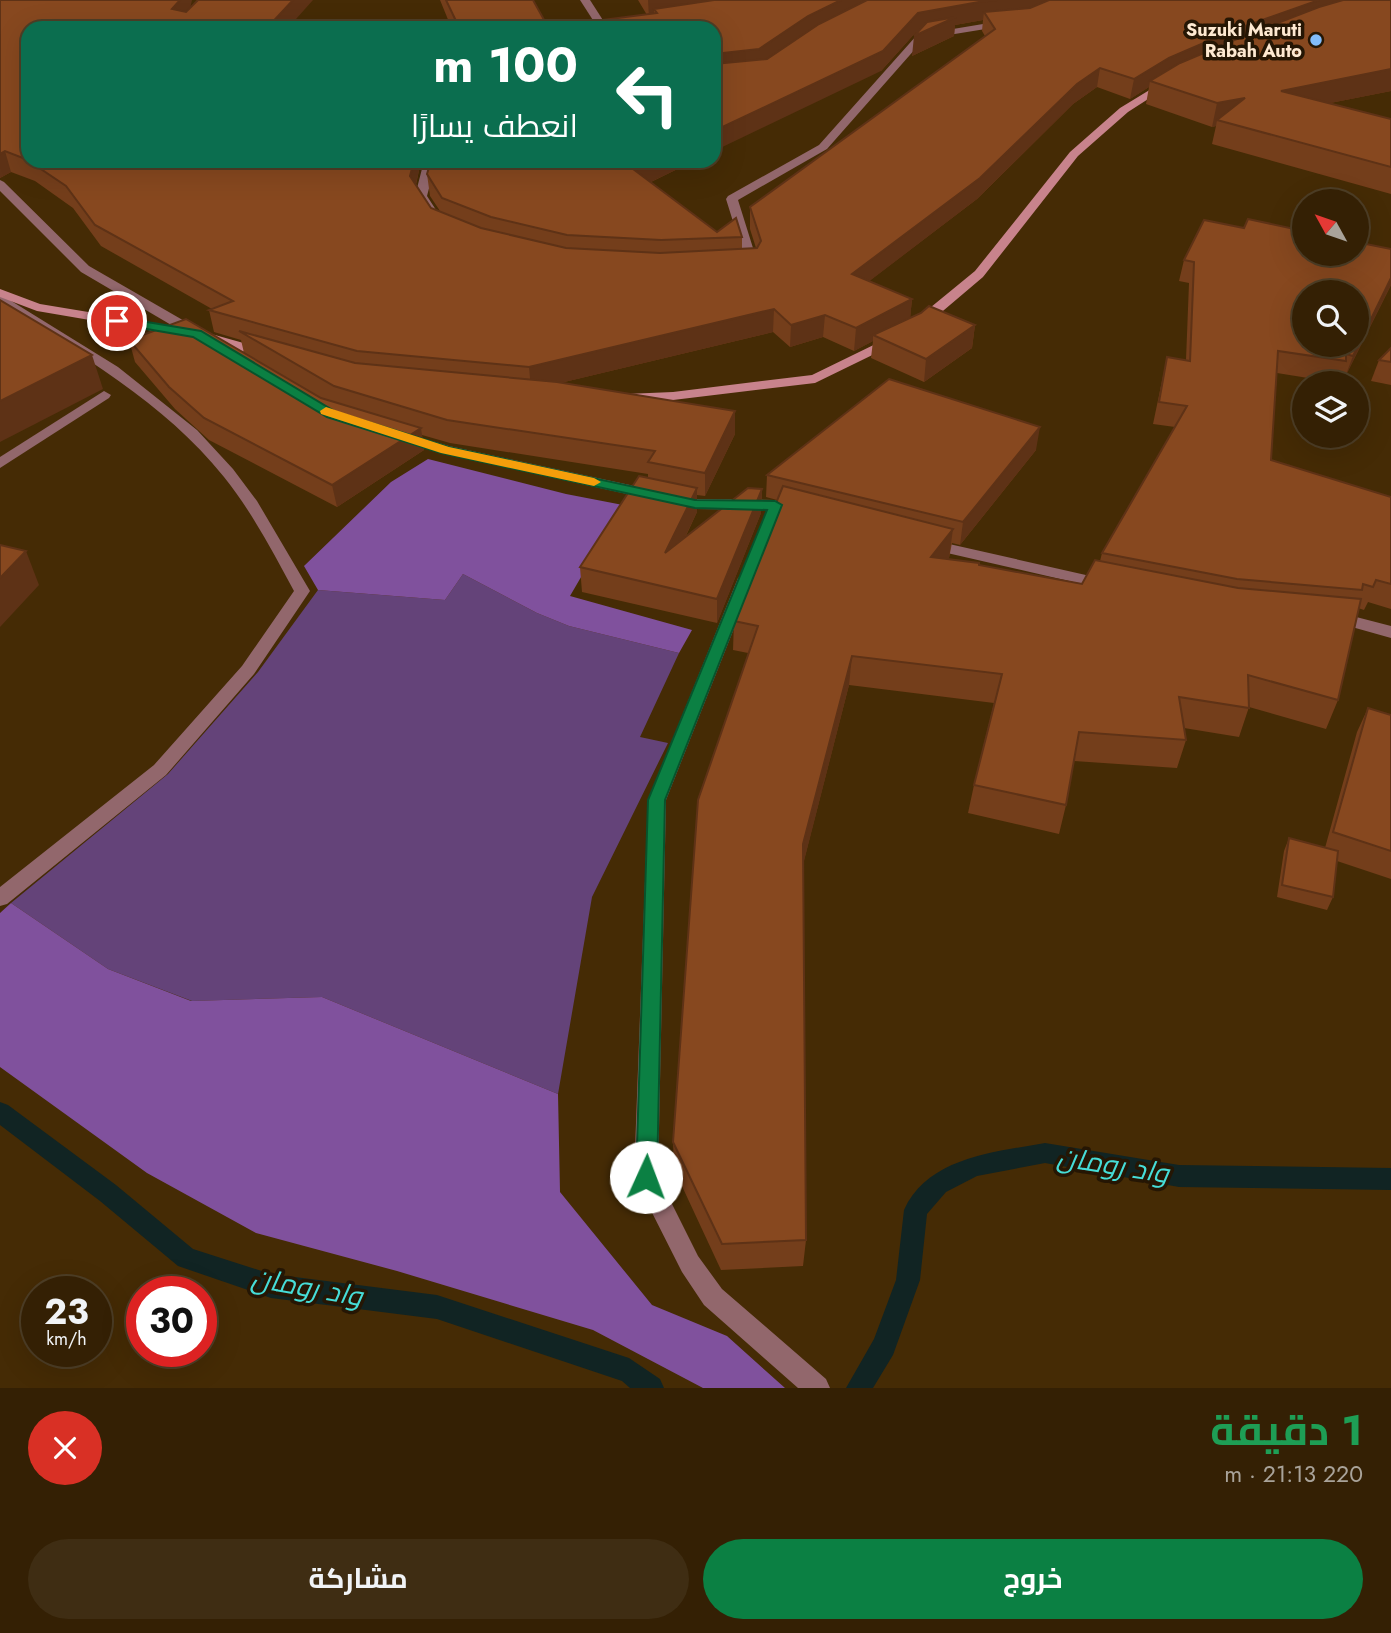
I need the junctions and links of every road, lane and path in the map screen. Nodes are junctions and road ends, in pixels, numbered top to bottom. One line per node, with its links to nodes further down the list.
1 (585, 0): 2 (street)
2 (598, 21)
3 (1026, 22): 8 (street)
4 (1183, 76): 14 (main road)
5 (428, 168): 7 (street)
6 (0, 184): 10 (street)
7 (439, 224)
8 (726, 265)
9 (0, 295): 10 (main road); 25 (street)
10 (197, 334): 11 (main road); 12 (street)
11 (272, 355)
12 (253, 368)
13 (104, 395): 16 (street)
14 (608, 399)
15 (383, 430): 17 (street)
16 (0, 464)
17 (775, 505): 18 (street); 19 (street)
18 (814, 515)
19 (765, 531)
20 (906, 539): 22 (street)
21 (755, 557): 26 (street)
22 (1124, 589)
23 (1318, 615): 24 (street)
24 (1391, 632)
25 (0, 898)
26 (817, 1388)

